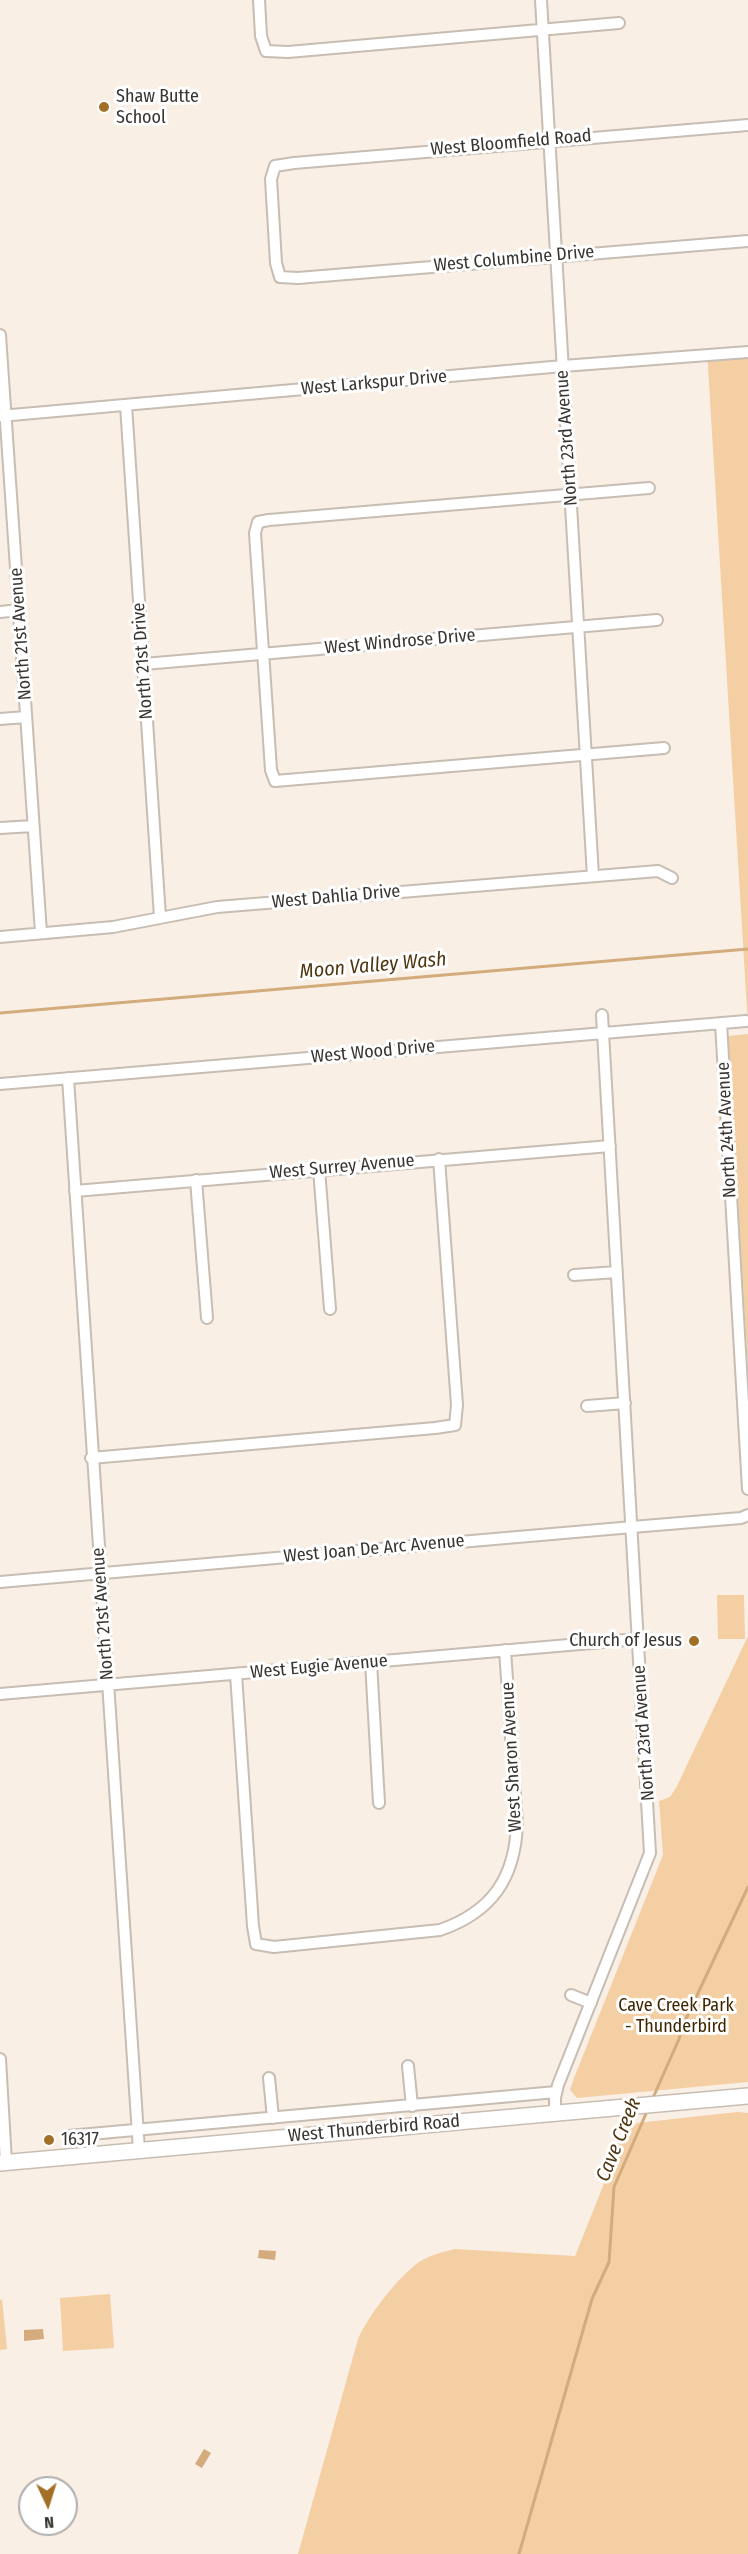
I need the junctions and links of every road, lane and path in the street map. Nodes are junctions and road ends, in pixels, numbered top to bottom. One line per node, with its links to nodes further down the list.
1 (259, 0): 4 (street)
2 (541, 0): 4 (street, North 23rd Avenue)
3 (619, 23): 4 (street)
4 (543, 28): 6 (street, North 23rd Avenue)
5 (748, 125): 6 (street, West Bloomfield Road)
6 (549, 140): 8 (street, North 23rd Avenue); 9 (street, West Bloomfield Road)
7 (748, 241): 8 (street, West Columbine Drive)
8 (556, 255): 9 (street, West Columbine Drive); 12 (street, North 23rd Avenue)
9 (280, 277)
10 (0, 335): 14 (street, North 21st Avenue)
11 (748, 352): 12 (street, West Larkspur Drive)
12 (562, 366): 13 (street, West Larkspur Drive); 16 (street, North 23rd Avenue)
13 (126, 405): 14 (street, West Larkspur Drive); 22 (street, North 21st Drive)
14 (3, 415): 17 (street, North 21st Avenue)
15 (649, 488): 16 (street)
16 (570, 494): 20 (street, North 23rd Avenue); 21 (street)
17 (19, 610): 18 (street); 23 (street, North 21st Avenue)
18 (0, 612)
19 (657, 620): 20 (street, West Windrose Drive)
20 (578, 627): 21 (street, West Windrose Drive); 26 (street, North 23rd Avenue)
21 (264, 654): 22 (street, West Windrose Drive); 26 (street)
22 (144, 664): 31 (street, North 21st Drive)
23 (26, 717): 24 (street); 27 (street, North 21st Avenue)
24 (0, 720)
25 (664, 748): 26 (street)
26 (586, 754): 29 (street, North 23rd Avenue)
27 (33, 826): 28 (street); 32 (street, North 21st Avenue)
28 (0, 828)
29 (593, 876): 30 (street, West Dahlia Drive); 31 (street, West Dahlia Drive)
30 (672, 878)
31 (160, 917): 32 (street, West Dahlia Drive)
32 (41, 933): 33 (street, West Dahlia Drive)
33 (0, 937)
34 (602, 1015): 37 (street, North 23rd Avenue)
35 (746, 1021): 36 (street, West Wood Drive)
36 (721, 1023): 37 (street, West Wood Drive); 52 (street, North 24th Avenue)
37 (604, 1032): 38 (street, West Wood Drive); 40 (street, North 23rd Avenue)
38 (68, 1078): 39 (street, West Wood Drive); 44 (street, North 21st Avenue)
39 (0, 1084)
40 (610, 1146): 41 (street, West Surrey Avenue); 45 (street, North 23rd Avenue)
41 (439, 1159): 42 (street, West Surrey Avenue); 51 (street)
42 (318, 1169): 43 (street, West Surrey Avenue); 47 (street)
43 (196, 1180): 44 (street, West Surrey Avenue); 48 (street)
44 (75, 1191): 51 (street, North 21st Avenue)
45 (617, 1272): 46 (street); 49 (street, North 23rd Avenue)
46 (574, 1275)
47 (330, 1309)
48 (207, 1318)
49 (625, 1403): 50 (street); 54 (street, North 23rd Avenue)
50 (587, 1406)
51 (91, 1458): 55 (street, North 21st Avenue)
52 (748, 1489)
53 (748, 1515): 54 (street, West Joan De Arc Avenue)
54 (632, 1527): 55 (street, West Joan De Arc Avenue); 57 (street, North 23rd Avenue)
55 (100, 1573): 56 (street, West Joan De Arc Avenue); 61 (street, North 21st Avenue)
56 (0, 1582)
57 (638, 1639): 58 (street, West Eugie Avenue); 65 (street, North 23rd Avenue)
58 (505, 1650): 59 (street, West Eugie Avenue); 60 (street, West Sharon Avenue)
59 (371, 1662): 60 (street, West Eugie Avenue); 63 (street)
60 (236, 1674): 61 (street, West Eugie Avenue)
61 (108, 1685): 62 (street, West Eugie Avenue); 74 (street, North 21st Avenue)
62 (0, 1694)
63 (380, 1803)
64 (571, 1995): 65 (street)
65 (591, 2003): 69 (street, North 23rd Avenue)
66 (0, 2059): 77 (street)
67 (408, 2066): 71 (street, West Thunderbird Road)
68 (269, 2078): 73 (street, West Thunderbird Road)
69 (556, 2092): 71 (street, West Thunderbird Road); 72 (street, North 23rd Avenue)
70 (748, 2096): 72 (main road, West Thunderbird Road)
71 (412, 2106): 73 (street, West Thunderbird Road)
72 (555, 2112): 76 (main road, West Thunderbird Road)
73 (273, 2118): 74 (street, West Thunderbird Road)
74 (137, 2130): 75 (street, West Thunderbird Road); 76 (street, North 21st Avenue)
75 (68, 2136)
76 (139, 2150): 77 (main road, West Thunderbird Road)
77 (3, 2162)

